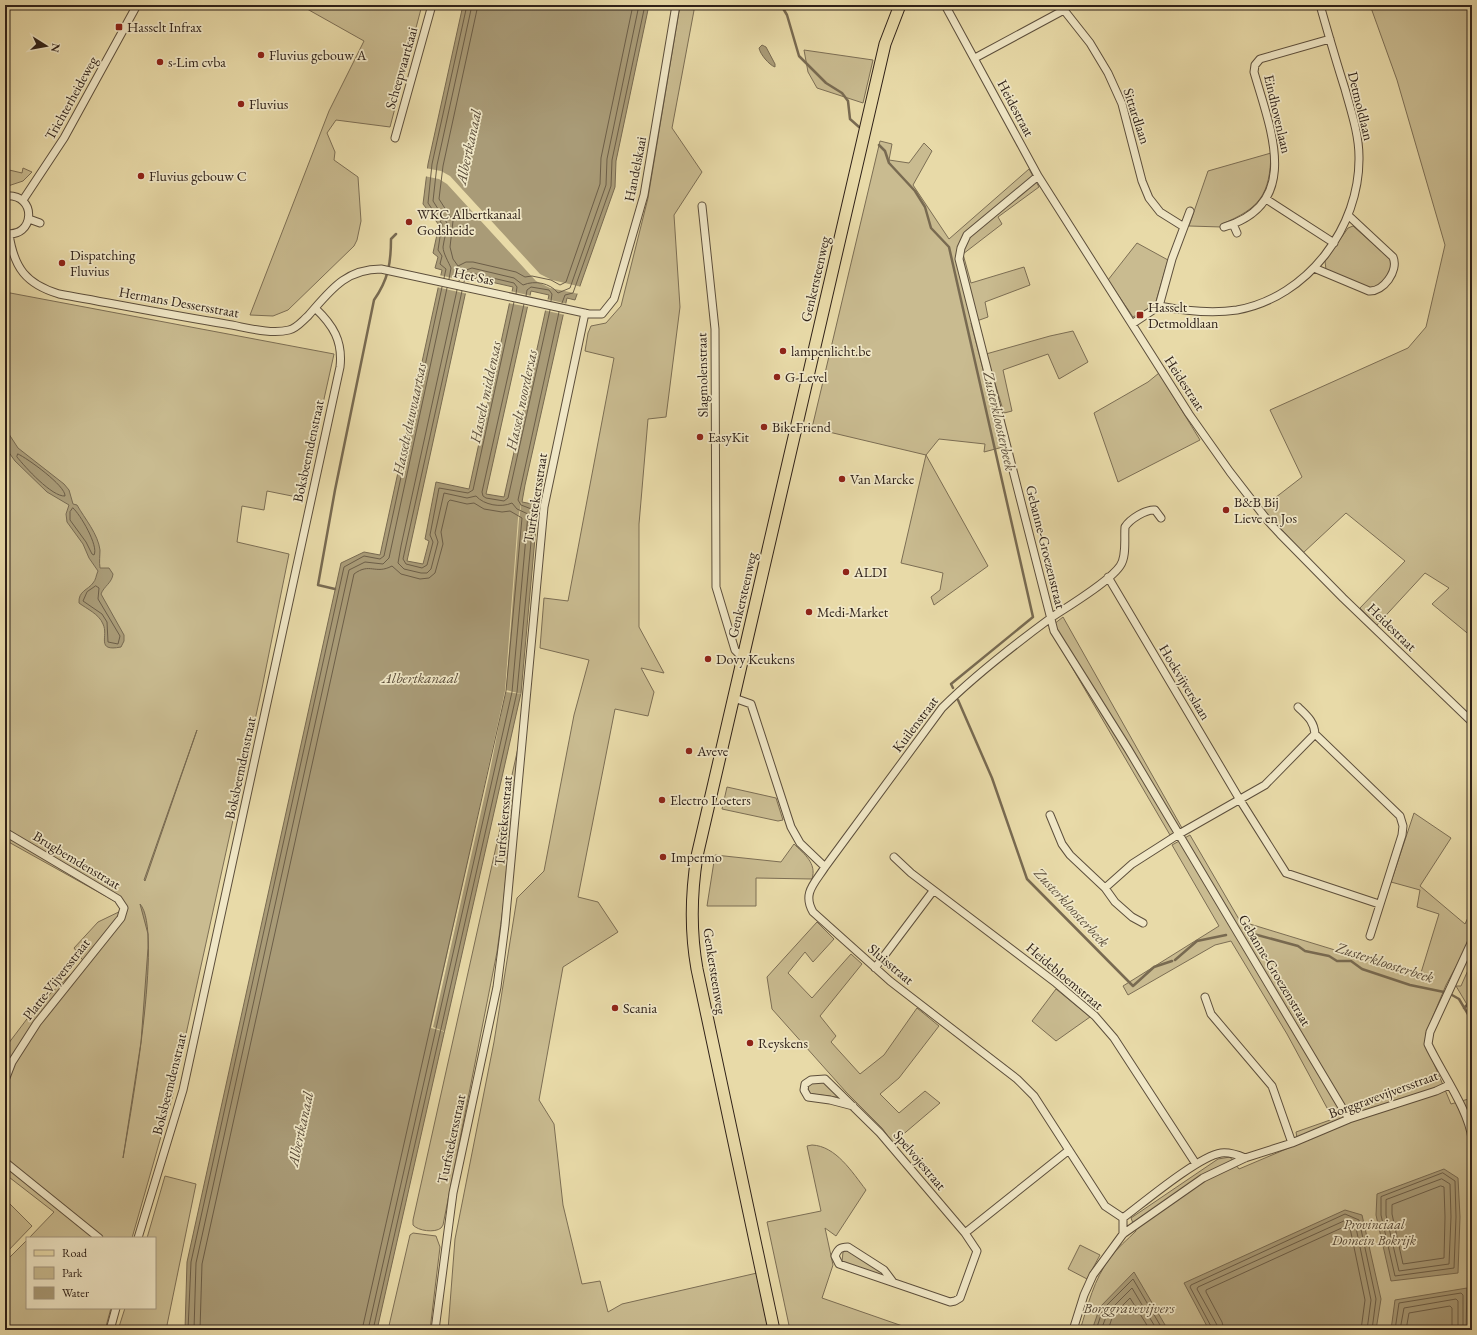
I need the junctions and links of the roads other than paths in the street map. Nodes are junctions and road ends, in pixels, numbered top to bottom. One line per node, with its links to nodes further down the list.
1 (137, 5): 16 (street, Trichterheideweg)
2 (432, 5): 12 (street, Scheepvaartkaai)
3 (676, 5): 32 (street, Handelskaai)
4 (892, 5): 9 (main road, Genkersteenweg)
5 (900, 5): 9 (main road, Genkersteenweg)
6 (945, 5): 11 (street, Heidestraat)
7 (1320, 5): 10 (street, Detmoldlaan)
8 (1062, 8): 11 (street, Sittardlaan); 23 (street, Sittardlaan)
9 (888, 33): 37 (main road, Genkersteenweg)
10 (1330, 39): 15 (street, Eindhovenlaan); 19 (street, Detmoldlaan)
11 (975, 58): 13 (street, Heidestraat)
12 (395, 138)
13 (1038, 176): 33 (street, Heidestraat); 36 (street, Gebanne-Groezenstraat)
14 (5, 196): 16 (street)
15 (1266, 199): 22 (street, Eindhovenlaan); 27 (street)
16 (23, 200): 20 (street)
17 (702, 206): 37 (street, Slagmolenstraat)
18 (1190, 211): 23 (street)
19 (1349, 216): 27 (street, Detmoldlaan); 28 (street)
20 (29, 219): 21 (street); 26 (street)
21 (40, 223)
22 (1234, 224): 24 (street, Eindhovenlaan); 25 (street)
23 (1184, 227): 30 (street)
24 (1224, 227)
25 (1237, 233)
26 (7, 234): 31 (street, Hermans Dessersstraat)
27 (1334, 243): 28 (street, Detmoldlaan)
28 (1314, 268): 30 (street, Detmoldlaan)
29 (357, 272): 31 (street, Hermans Dessersstraat); 32 (street, Het Sas)
30 (1159, 306): 33 (street)
31 (315, 308): 71 (street, Boksbeemdenstraat)
32 (585, 314): 75 (street, Turfstekersstraat)
33 (1132, 324): 40 (street, Heidestraat)
34 (1161, 518): 35 (street)
35 (1108, 577): 36 (street); 42 (street, Hoekvijverslaan)
36 (1050, 619): 45 (street, Gebanne-Groezenstraat); 47 (street, Kuilenstraat)
37 (743, 658): 38 (main road, Genkersteenweg)
38 (734, 698): 47 (street); 76 (main road, Genkersteenweg)
39 (1298, 707): 41 (street)
40 (1472, 722)
41 (1315, 734): 42 (street); 50 (street)
42 (1240, 800): 45 (street); 50 (street, Hoekvijverslaan)
43 (1050, 815): 48 (street)
44 (5, 832): 51 (street, Brugbemdenstraat)
45 (1179, 834): 48 (street); 60 (street, Gebanne-Groezenstraat)
46 (894, 857): 49 (street, Heidebloemstraat)
47 (825, 867): 55 (street, Sluisstraat)
48 (1105, 888): 52 (street)
49 (933, 890): 55 (street); 66 (street, Heidebloemstraat)
50 (1380, 904): 53 (street)
51 (122, 918): 57 (street, Platte-Vijversstraat)
52 (1143, 923)
53 (1370, 936)
54 (1472, 941): 58 (street, Borggravevijversstraat)
55 (876, 968): 63 (street, Sluisstraat)
56 (1205, 997): 62 (street)
57 (5, 1080)
58 (1449, 1085): 60 (street, Borggravevijversstraat); 61 (street)
59 (853, 1106): 59 (street, Spelvojestraat); 68 (street, Spelvojestraat)
60 (1349, 1119): 62 (street, Borggravevijversstraat)
61 (1472, 1139)
62 (1292, 1143): 64 (street, Borggravevijversstraat)
63 (1069, 1150): 67 (street, Sluisstraat); 68 (street)
64 (1245, 1158): 66 (street); 69 (street, Borggravevijversstraat)
65 (5, 1162): 70 (street)
66 (1196, 1164): 67 (street)
67 (1123, 1218): 69 (street)
68 (965, 1233): 72 (street, Spelvojestraat)
69 (1123, 1234): 77 (street, Borggravevijversstraat)
70 (97, 1237)
71 (138, 1237)
72 (893, 1282): 72 (street, Spelvojestraat)
73 (116, 1309): 74 (street)
74 (110, 1330)
75 (435, 1330)
76 (774, 1330)
77 (1073, 1330)

